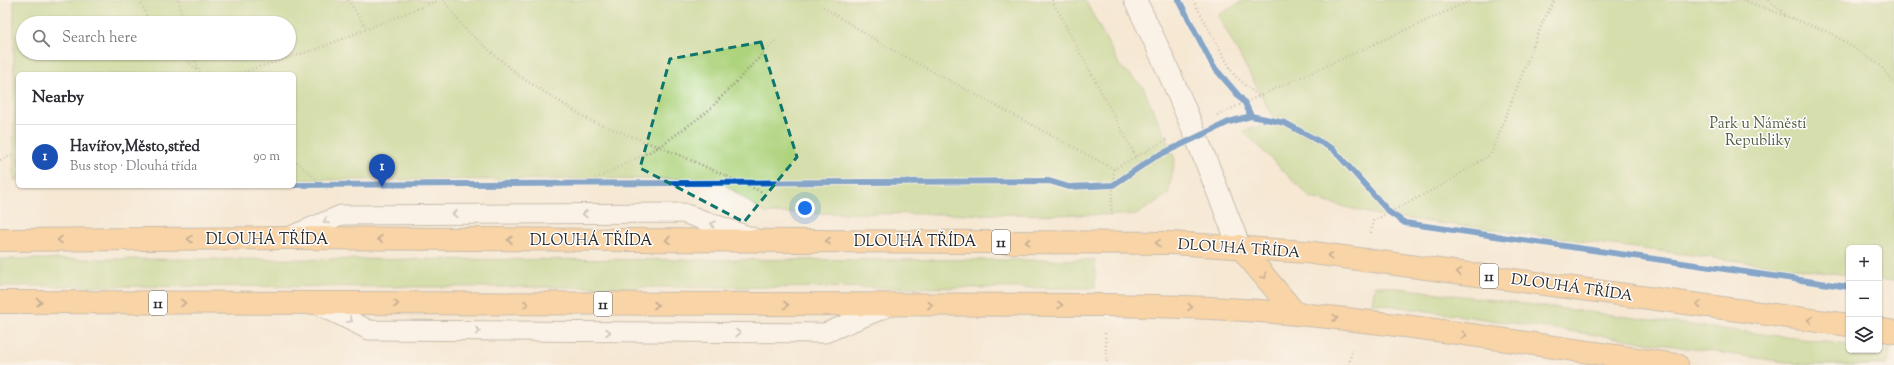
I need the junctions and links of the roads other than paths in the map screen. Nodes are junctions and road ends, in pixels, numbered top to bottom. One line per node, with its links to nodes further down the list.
1 (1135, 0): 3 (street)
2 (0, 240): 3 (main road, DLOUHÁ TŘÍDA / 11, one-way to 2)
3 (1239, 246): 5 (main road, one-way to 5); 6 (main road, DLOUHÁ TŘÍDA / 11, one-way to 3)
4 (0, 302): 5 (main road, 11, one-way to 5)
5 (1296, 314): 9 (main road, 11, one-way to 9)
6 (1846, 325)
7 (1882, 330): 8 (main road)
8 (1894, 332)
9 (1677, 365)

